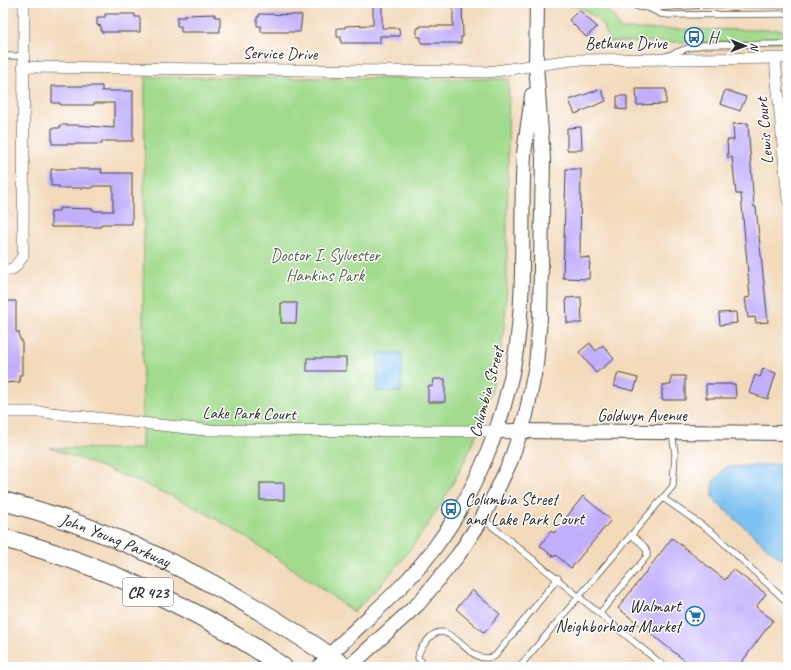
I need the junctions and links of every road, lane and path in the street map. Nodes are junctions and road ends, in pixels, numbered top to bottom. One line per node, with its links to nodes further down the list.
1 (24, 3): 11 (street)
2 (537, 3): 15 (street, Columbia Street)
3 (629, 3): 7 (lane)
4 (658, 3): 7 (lane)
5 (721, 4): 6 (lane); 7 (lane)
6 (788, 5)
7 (649, 8): 8 (lane)
8 (788, 14)
9 (788, 44): 13 (lane)
10 (3, 56): 11 (lane)
11 (23, 56): 16 (street)
12 (788, 58): 14 (street, Bethune Drive)
13 (657, 59): 14 (street, Bethune Drive); 15 (street, Bethune Drive)
14 (775, 59): 17 (street, Lewis Court)
15 (536, 65): 16 (street, Service Drive); 20 (street, Columbia Street); 21 (street, Columbia Street)
16 (23, 67): 18 (street)
17 (788, 200)
18 (3, 272)
19 (3, 412): 20 (street, Lake Park Court)
20 (496, 431): 21 (street, Goldwyn Avenue); 33 (street, Columbia Street)
21 (521, 432): 22 (street, Goldwyn Avenue); 26 (street, Columbia Street)
22 (672, 433): 23 (street, Goldwyn Avenue); 24 (lane)
23 (788, 433)
24 (663, 498): 27 (lane); 31 (lane)
25 (6, 503): 33 (main road, John Young Parkway / CR 423)
26 (482, 518): 29 (lane); 36 (street, Columbia Street)
27 (631, 535): 30 (lane); 32 (lane)
28 (3, 538): 34 (main road, John Young Parkway / CR 423)
29 (558, 578): 30 (lane); 37 (lane)
30 (580, 596): 32 (lane); 38 (lane)
31 (788, 603)
32 (600, 613): 39 (lane)
33 (324, 661): 35 (main road, John Young Parkway / CR 423)
34 (284, 667)
35 (345, 667)
36 (349, 667)
37 (427, 667)
38 (519, 667)
39 (665, 667)

